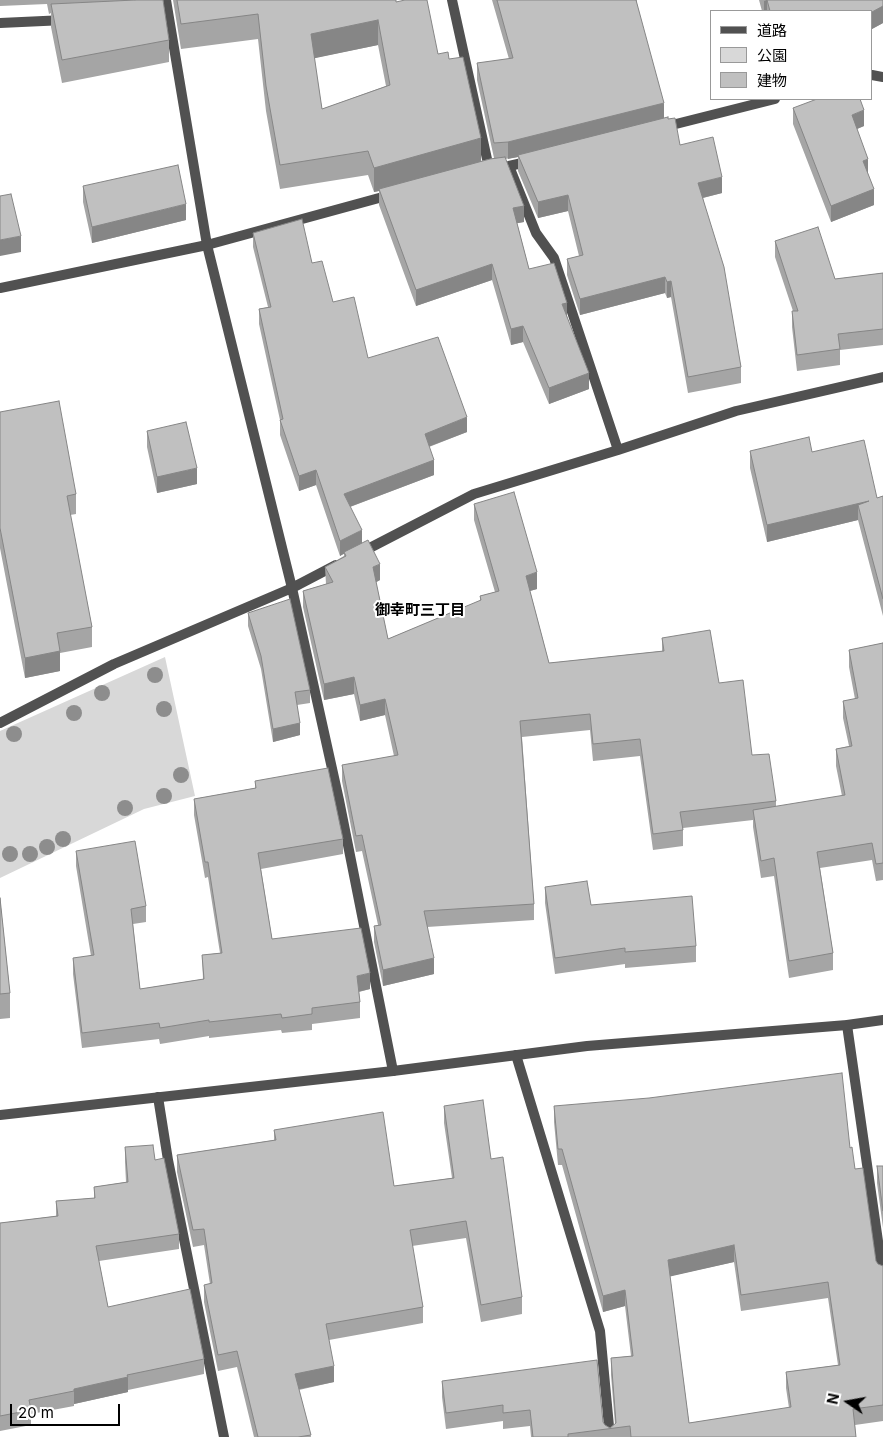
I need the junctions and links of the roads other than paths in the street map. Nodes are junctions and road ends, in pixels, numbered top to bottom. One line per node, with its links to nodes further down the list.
1 (166, 0): 10 (street)
2 (452, 0): 8 (street)
3 (79, 19): 4 (street)
4 (0, 23)
5 (771, 100): 6 (street)
6 (652, 130)
7 (538, 159): 8 (street)
8 (509, 166): 13 (street)
9 (405, 191): 10 (street)
10 (207, 245): 11 (street); 14 (street)
11 (0, 288)
12 (883, 377): 13 (street)
13 (618, 450): 14 (street)
14 (292, 588): 15 (street); 19 (street)
15 (0, 723)
16 (883, 1020): 17 (street)
17 (846, 1025): 18 (street); 22 (street)
18 (516, 1055): 19 (street); 24 (street)
19 (393, 1071): 20 (street)
20 (158, 1097): 21 (street); 23 (street)
21 (0, 1115)
22 (883, 1276)
23 (224, 1437)
24 (610, 1437)

